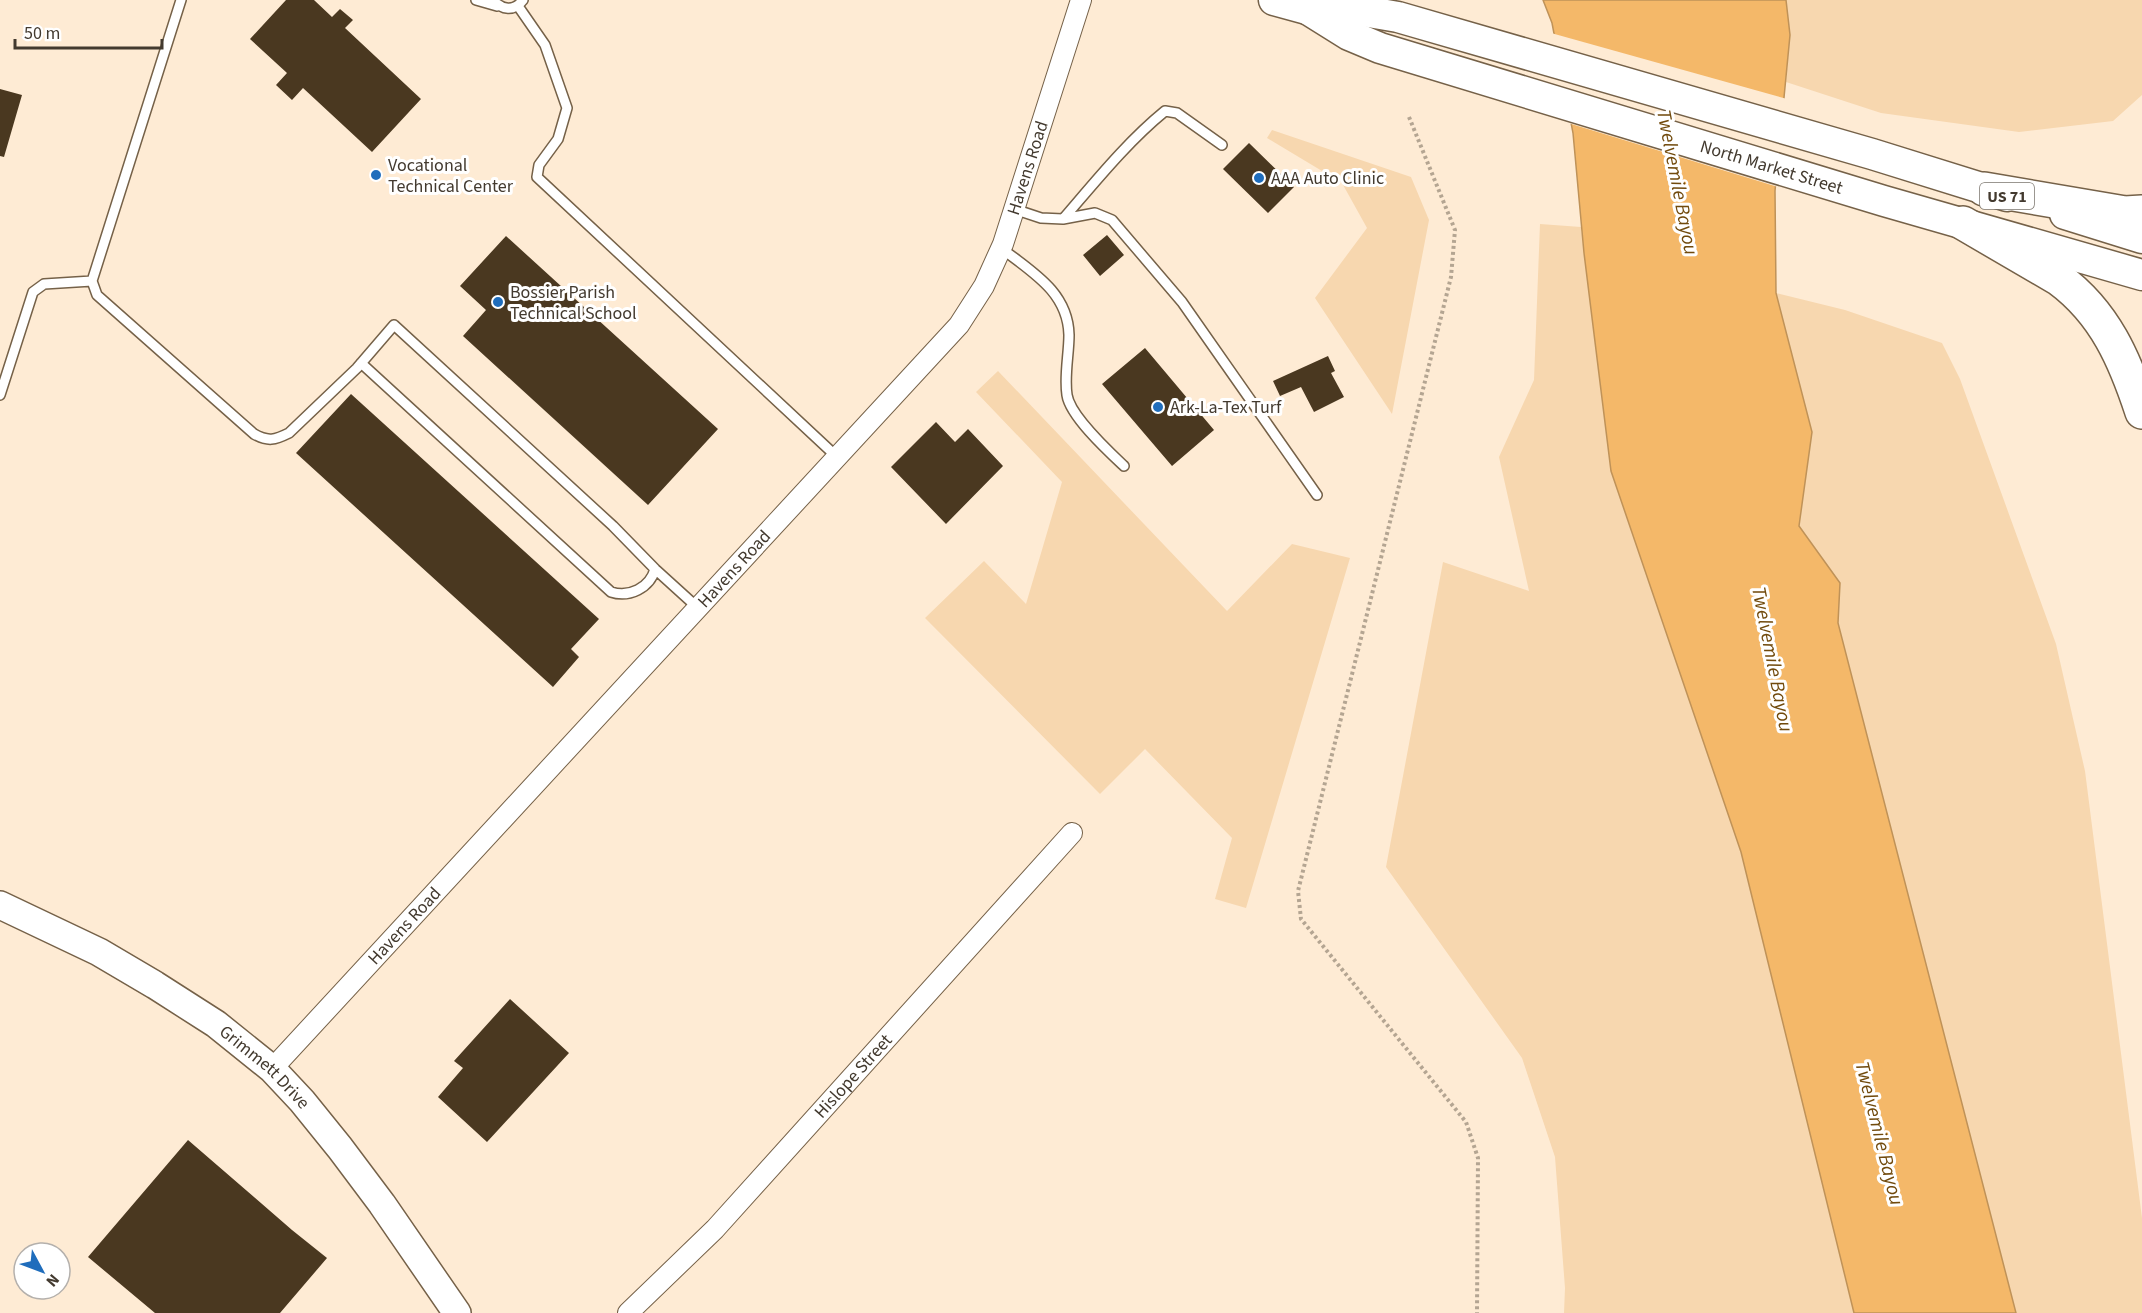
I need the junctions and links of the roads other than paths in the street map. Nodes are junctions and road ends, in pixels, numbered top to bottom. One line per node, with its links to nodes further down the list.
1 (181, 0): 17 (lane)
2 (476, 0): 6 (lane)
3 (1081, 0): 10 (street, Havens Road)
4 (1274, 0): 7 (main road, North Market Street / US 71)
5 (521, 3): 6 (lane); 21 (lane)
6 (496, 4)
7 (1307, 9): 9 (main road, North Market Street / US 71); 13 (main road, North Market Street / US 71)
8 (1222, 145): 12 (lane)
9 (1984, 189): 11 (highway); 14 (main road, North Market Street / US 71)
10 (1014, 209): 12 (lane); 15 (street, Havens Road)
11 (2142, 212)
12 (1063, 219): 23 (lane)
13 (1963, 223): 16 (main road, North Market Street / US 71); 20 (highway)
14 (2142, 238)
15 (1001, 248): 21 (street, Havens Road); 22 (lane)
16 (2142, 275)
17 (92, 281): 18 (lane); 19 (lane)
18 (361, 363): 24 (lane); 24 (lane)
19 (0, 395)
20 (2142, 412)
21 (837, 457): 25 (street, Havens Road)
22 (1124, 466)
23 (1317, 495)
24 (655, 569): 25 (lane)
25 (698, 609): 28 (street, Havens Road)
26 (1072, 833): 30 (street, Hislope Street)
27 (0, 905): 28 (main road, Grimmett Drive)
28 (272, 1069): 29 (main road, Grimmett Drive)
29 (457, 1313)
30 (628, 1313)

